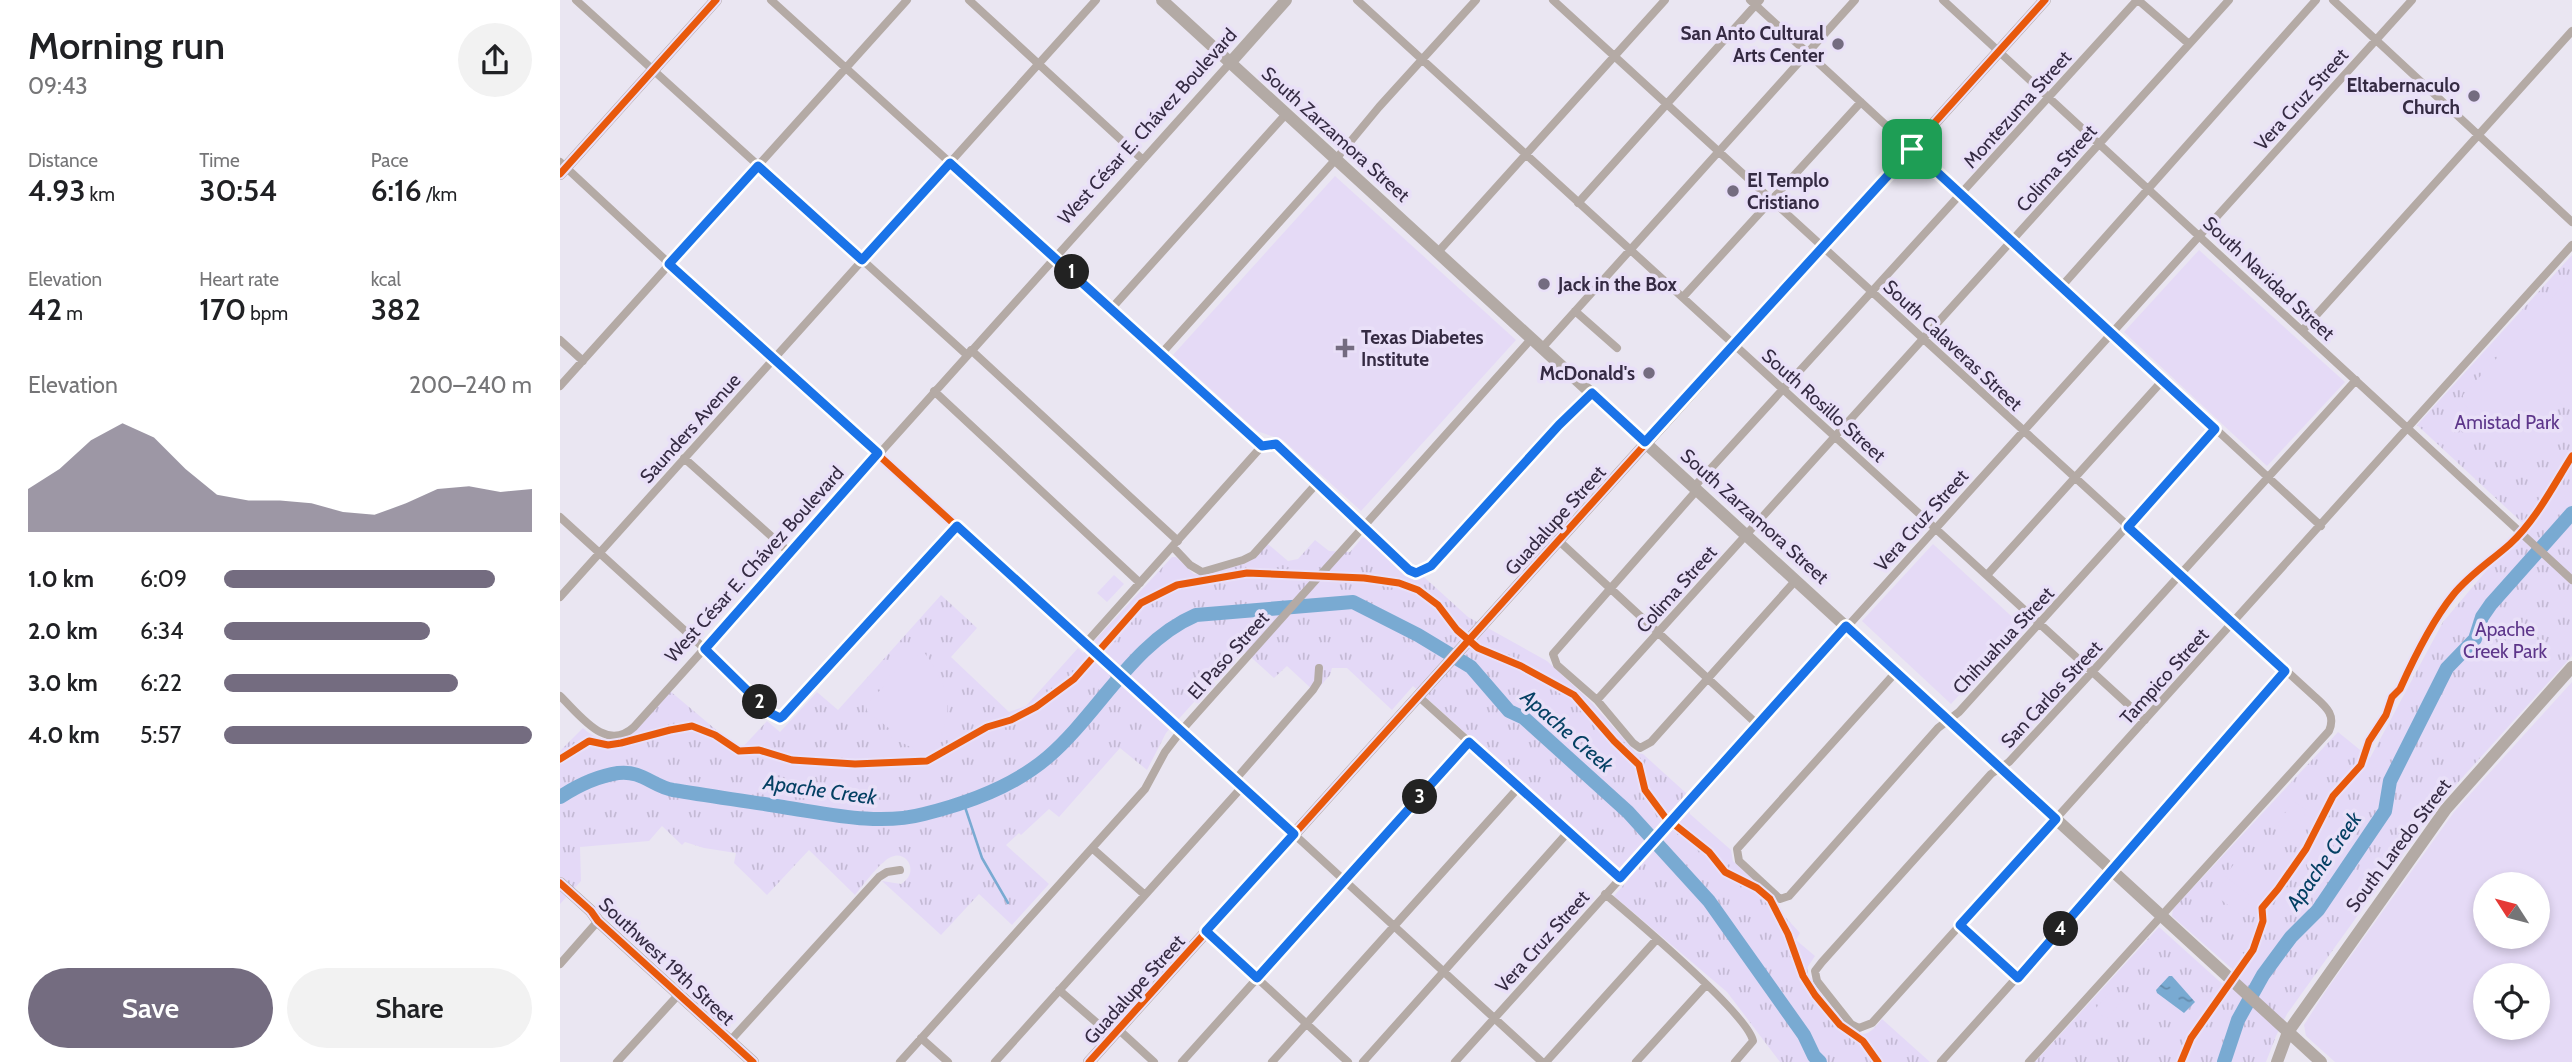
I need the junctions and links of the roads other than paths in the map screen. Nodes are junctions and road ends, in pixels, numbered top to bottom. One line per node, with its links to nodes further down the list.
1 (576, 0): 32 (street)
2 (716, 0): 32 (main road)
3 (771, 0): 31 (street)
4 (907, 0): 31 (street)
5 (969, 0): 30 (street)
6 (1096, 0): 30 (street, Saunders Avenue)
7 (1162, 0): 29 (main road, South Zarzamora Street)
8 (1286, 0): 29 (main road, West César E. Chávez Boulevard)
9 (1357, 0): 28 (street, South Rosillo Street)
10 (1476, 0): 28 (street)
11 (1553, 0): 27 (street, South Calaveras Street)
12 (1665, 0): 27 (street)
13 (1855, 0): 26 (street, El Paso Street)
14 (2045, 0): 25 (main road, Guadalupe Street)
15 (2137, 0): 24 (street); 33 (street, Montezuma Street)
16 (2229, 0): 24 (street, Colima Street)
17 (2316, 0): 47 (street)
18 (2333, 0): 23 (street)
19 (2412, 0): 23 (street, Vera Cruz Street)
20 (1947, 1): 25 (street, South Navidad Street)
21 (1755, 2): 26 (street); 35 (street)
22 (2572, 31): 37 (street)
23 (2376, 40): 37 (street); 52 (street, Vera Cruz Street)
24 (2189, 44): 38 (street, Colima Street)
25 (2000, 51): 33 (street, South Navidad Street); 39 (main road, Guadalupe Street)
26 (1807, 54): 34 (street); 40 (street, El Paso Street)
27 (1614, 56): 35 (street, South Calaveras Street); 41 (street)
28 (1423, 58): 41 (street, South Rosillo Street); 42 (street)
29 (1230, 63): 36 (main road, South Zarzamora Street); 43 (street, West César E. Chávez Boulevard)
30 (1039, 64): 43 (street); 44 (street, Saunders Avenue)
31 (846, 68): 44 (street); 45 (street)
32 (653, 71): 45 (street); 46 (main road)
33 (2049, 97): 38 (street, South Navidad Street); 48 (street, Montezuma Street)
34 (1861, 102): 39 (street); 49 (street)
35 (1667, 104): 40 (street, South Calaveras Street); 50 (street)
36 (1286, 114): 42 (main road, South Zarzamora Street); 64 (street)
37 (2477, 136): 51 (street); 66 (street)
38 (2099, 143): 47 (street, South Navidad Street); 53 (street, Colima Street)
39 (1912, 149): 48 (street); 55 (main road, Guadalupe Street)
40 (1718, 152): 49 (street, South Calaveras Street); 56 (street, El Paso Street)
41 (1526, 154): 50 (street, South Rosillo Street); 57 (street)
42 (1336, 159): 57 (main road, South Zarzamora Street); 74 (street)
43 (1143, 160): 58 (street, West César E. Chávez Boulevard)
44 (950, 163): 58 (street); 59 (street, Saunders Avenue)
45 (758, 166): 59 (street); 60 (street)
46 (562, 168): 60 (street)
47 (2149, 188): 52 (street, South Navidad Street); 61 (street)
48 (1961, 195): 53 (street); 62 (street, Montezuma Street)
49 (1771, 200): 55 (street, South Calaveras Street); 63 (street)
50 (1578, 203): 56 (street, South Rosillo Street)
51 (2572, 222)
52 (2200, 235): 66 (street, South Navidad Street); 67 (street, Vera Cruz Street)
53 (2012, 241): 61 (street); 68 (street, Colima Street)
54 (2572, 245): 83 (street, Tampico Street)
55 (1823, 247): 62 (street, South Calaveras Street); 71 (main road, Guadalupe Street)
56 (1630, 250): 63 (street, South Rosillo Street); 65 (street, El Paso Street)
57 (1438, 252): 70 (main road, South Zarzamora Street)
58 (1055, 257): 64 (street); 73 (street, West César E. Chávez Boulevard)
59 (862, 260): 73 (street); 75 (street, Saunders Avenue)
60 (669, 264): 75 (street); 76 (street)
61 (2062, 287): 67 (street)
62 (1873, 293): 68 (street, South Calaveras Street); 80 (street, Montezuma Street)
63 (1683, 297): 71 (street, South Rosillo Street)
64 (1111, 309): 74 (street)
65 (1575, 311): 70 (street, El Paso Street); 72 (street)
66 (2302, 331): 78 (street, South Navidad Street)
67 (2111, 333): 77 (street); 85 (street, Vera Cruz Street)
68 (1923, 339): 85 (street, South Calaveras Street); 86 (street, Colima Street)
69 (560, 340): 76 (street)
70 (1537, 343): 82 (main road, South Zarzamora Street); 98 (street, El Paso Street)
71 (1735, 344): 80 (street, South Rosillo Street); 87 (main road, Guadalupe Street)
72 (1617, 348)
73 (969, 352): 81 (street, West César E. Chávez Boulevard); 103 (street)
74 (1161, 354): 88 (street)
75 (772, 359): 89 (street); 90 (street, Saunders Avenue)
76 (583, 360): 79 (street)
77 (2163, 380): 84 (street); 92 (street)
78 (2356, 380): 83 (street, South Navidad Street); 91 (street, San Carlos Street)
79 (560, 386)
80 (1784, 390): 86 (street, South Rosillo Street); 94 (street, Montezuma Street)
81 (934, 391): 89 (street, West César E. Chávez Boulevard); 110 (street)
82 (1592, 393): 87 (main road, South Zarzamora Street); 98 (street)
83 (2409, 427): 97 (street, Tampico Street); 108 (street, South Navidad Street)
84 (2215, 429): 91 (street); 99 (street, Chihuahua Street)
85 (2023, 431): 92 (street, South Calaveras Street); 100 (street, Vera Cruz Street)
86 (1835, 436): 100 (street, South Rosillo Street); 101 (street, Colima Street)
87 (1645, 442): 94 (main road, South Zarzamora Street); 102 (main road, Guadalupe Street)
88 (1262, 446): 93 (street); 103 (street)
89 (878, 453): 96 (street); 105 (street, West César E. Chávez Boulevard)
90 (684, 458): 104 (street, Saunders Avenue); 105 (street)
91 (2268, 477): 97 (street); 107 (street, San Carlos Street)
92 (2075, 478): 99 (street, South Calaveras Street); 106 (street)
93 (1318, 482): 98 (street); 103 (street)
94 (1696, 489): 101 (main road, South Zarzamora Street); 111 (street, Montezuma Street)
95 (560, 517): 104 (street)
96 (957, 526): 117 (street); 118 (street)
97 (2321, 526): 114 (street, Tampico Street)
98 (1364, 527): 131 (street, El Paso Street)
99 (2128, 527): 107 (street, South Calaveras Street); 113 (street, Chihuahua Street)
100 (1935, 528): 106 (street, South Rosillo Street); 115 (street, Vera Cruz Street)
101 (1746, 535): 109 (main road, South Zarzamora Street); 116 (street, Colima Street)
102 (1558, 540): 111 (street); 126 (main road, Guadalupe Street)
103 (1175, 544): 110 (street)
104 (600, 552): 112 (street, Saunders Avenue); 118 (street)
105 (790, 552): 118 (street, West César E. Chávez Boulevard)
106 (1987, 575): 113 (street, South Rosillo Street)
107 (2181, 576): 114 (street, South Calaveras Street); 123 (street, San Carlos Street)
108 (2569, 577)
109 (1796, 580): 115 (main road, South Zarzamora Street); 124 (street)
110 (1140, 583): 117 (street)
111 (1609, 588): 116 (street); 127 (street, Montezuma Street)
112 (560, 597)
113 (2040, 624): 123 (street, South Rosillo Street); 128 (street, Chihuahua Street)
114 (2233, 624): 121 (street, South Calaveras Street); 129 (street, Tampico Street)
115 (1846, 626): 122 (main road, South Zarzamora Street); 130 (street, Vera Cruz Street)
116 (1658, 632): 124 (street); 127 (street, Colima Street)
117 (1086, 643): 131 (street)
118 (705, 649): 125 (street, West César E. Chávez Boulevard)
119 (2572, 667): 164 (main road, South Laredo Street)
120 (1319, 668): 134 (street)
121 (2285, 671): 142 (street); 149 (street, South Calaveras Street)
122 (1896, 672): 128 (main road, South Zarzamora Street); 128 (street, Chihuahua Street)
123 (2092, 672): 129 (street, South Rosillo Street); 133 (street, San Carlos Street)
124 (1708, 679): 127 (street); 130 (street)
125 (560, 696)
126 (1418, 696): 132 (street); 139 (main road, Guadalupe Street)
127 (1597, 700)
128 (1949, 720): 133 (main road, South Zarzamora Street)
129 (2145, 720): 137 (street, Tampico Street)
130 (1758, 725): 143 (street, Vera Cruz Street)
131 (1181, 731): 134 (street); 140 (street, El Paso Street)
132 (1469, 742): 136 (street); 144 (street)
133 (2000, 768): 137 (main road, South Zarzamora Street); 165 (street, San Carlos Street)
134 (1235, 780): 135 (street)
135 (1242, 787): 139 (street); 148 (street)
136 (1519, 787): 138 (street); 152 (street)
137 (2056, 819): 142 (main road, South Zarzamora Street); 151 (street, Tampico Street)
138 (1569, 831): 143 (street); 156 (street)
139 (1294, 834): 144 (street); 153 (main road, Guadalupe Street)
140 (1092, 848): 148 (street); 167 (street, El Paso Street)
141 (900, 870): 168 (street)
142 (2111, 870): 149 (main road, South Zarzamora Street); 158 (street)
143 (1620, 878): 147 (street, Vera Cruz Street)
144 (1344, 881): 152 (street); 157 (street)
145 (560, 883): 150 (main road, Southwest 19th Street)
146 (560, 894): 150 (main road, Southwest 19th Street)
147 (1605, 894): 154 (street); 162 (street, Vera Cruz Street)
148 (1145, 895): 160 (street)
149 (2161, 916): 164 (main road, South Zarzamora Street); 185 (street)
150 (598, 921): 155 (street); 161 (main road, Southwest 19th Street)
151 (1960, 925): 158 (street); 165 (street, Tampico Street)
152 (1393, 927): 156 (street); 163 (street)
153 (1206, 931): 157 (street); 166 (main road, Guadalupe Street)
154 (1656, 940): 159 (street); 181 (street)
155 (560, 964)
156 (1443, 972): 162 (street); 179 (street)
157 (1257, 978): 163 (street); 176 (street)
158 (2018, 978): 184 (street)
159 (1706, 985): 182 (street); 183 (street)
160 (1059, 990): 166 (street); 173 (street)
161 (678, 994): 168 (main road, Southwest 19th Street); 169 (street)
162 (1494, 1018): 180 (street, Vera Cruz Street); 181 (street)
163 (1306, 1024): 177 (street); 178 (street)
164 (2283, 1027): 186 (main road, South Laredo Street); 187 (main road, South Zarzamora Street)
165 (1859, 1028)
166 (1115, 1032): 174 (main road, Guadalupe Street); 175 (street)
167 (921, 1038): 171 (street, El Paso Street); 172 (street)
168 (730, 1041): 170 (main road, Southwest 19th Street)
169 (617, 1062)
170 (753, 1062)
171 (900, 1062)
172 (948, 1062)
173 (995, 1062)
174 (1089, 1062)
175 (1154, 1062)
176 (1182, 1062)
177 (1272, 1062)
178 (1348, 1062)
179 (1363, 1062)
180 (1455, 1062)
181 (1544, 1062)
182 (1636, 1062)
183 (1735, 1062)
184 (1941, 1062)
185 (2029, 1062)
186 (2277, 1062)
187 (2321, 1062)

